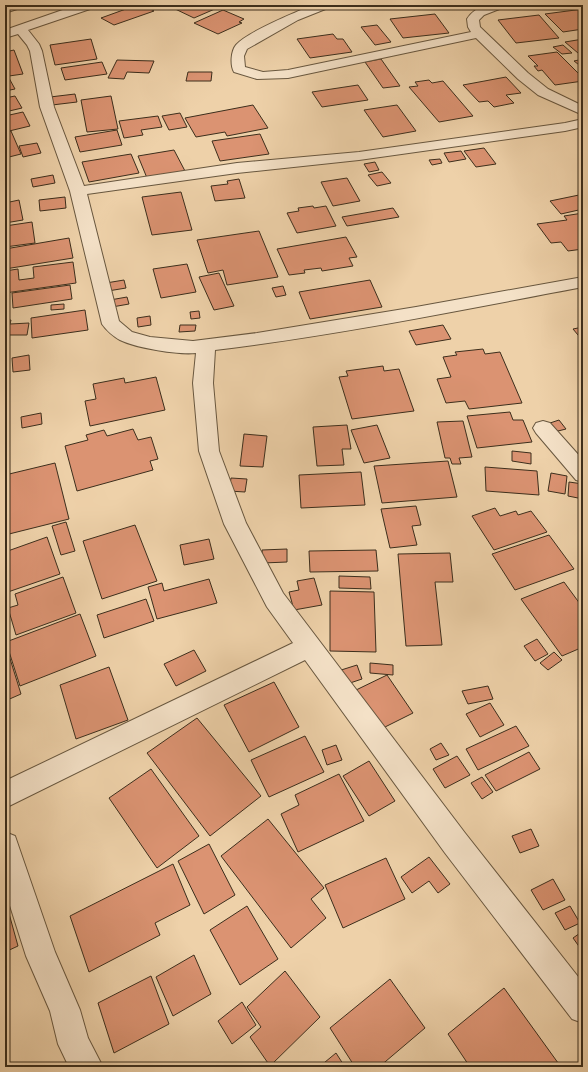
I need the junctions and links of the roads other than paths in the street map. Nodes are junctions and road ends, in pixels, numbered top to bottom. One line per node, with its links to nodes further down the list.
1 (16, 5): 5 (street)
2 (89, 5): 6 (street)
3 (324, 5): 8 (street)
4 (498, 5): 8 (street)
5 (5, 9)
6 (21, 29): 7 (street); 11 (street)
7 (5, 34)
8 (479, 34): 9 (street)
9 (583, 111)
10 (583, 123): 11 (street)
11 (78, 191): 13 (street)
12 (583, 282): 13 (street)
13 (206, 345): 16 (street)
14 (543, 428): 15 (street)
15 (583, 474)
16 (310, 646): 17 (street); 19 (street)
17 (5, 795)
18 (5, 846): 20 (street)
19 (583, 1008)
20 (87, 1067)

